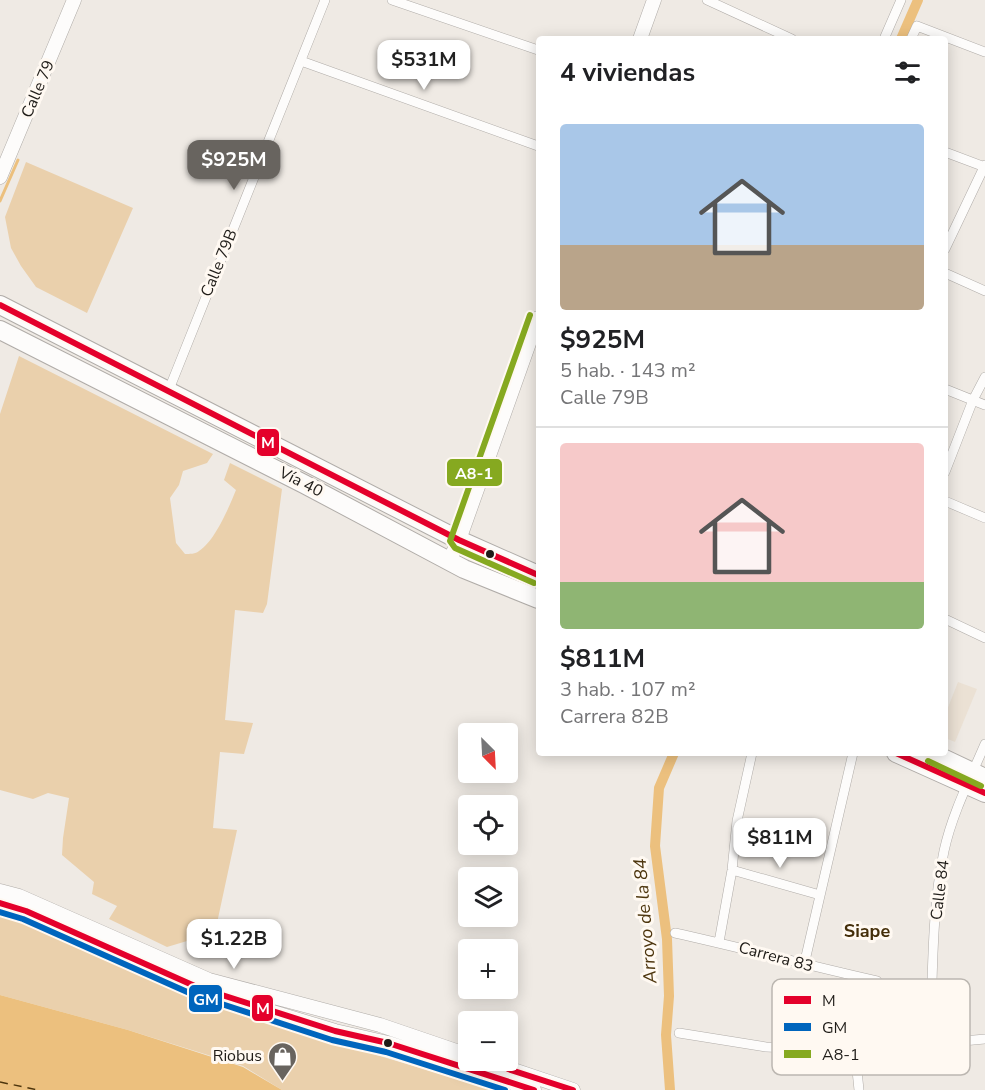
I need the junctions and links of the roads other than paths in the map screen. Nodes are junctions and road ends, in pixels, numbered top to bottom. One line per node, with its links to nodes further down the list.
1 (74, 0): 19 (main road, Calle 79)
2 (325, 0): 15 (street, Calle 79B)
3 (392, 0): 13 (street)
4 (654, 0): 7 (main road)
5 (707, 0): 8 (street)
6 (901, 0): 9 (street)
7 (641, 36)
8 (785, 36)
9 (885, 36)
10 (912, 36): 11 (street)
11 (943, 36)
12 (948, 38): 14 (street)
13 (536, 49)
14 (985, 52)
15 (301, 62): 16 (street); 28 (street, Calle 79B)
16 (536, 145)
17 (948, 153): 18 (street)
18 (985, 167): 20 (street)
19 (0, 177)
20 (948, 243)
21 (948, 274): 22 (street)
22 (985, 291)
23 (0, 304): 28 (highway, Vía 40)
24 (536, 324): 36 (main road)
25 (0, 330): 33 (highway, Vía 40)
26 (985, 377): 29 (street)
27 (948, 390): 29 (street)
28 (168, 392): 31 (highway, Vía 40)
29 (974, 400): 30 (street); 32 (street)
30 (985, 405)
31 (304, 462): 33 (highway); 36 (highway, Vía 40)
32 (948, 465)
33 (297, 480): 37 (highway, Vía 40)
34 (948, 502): 35 (street)
35 (985, 518)
36 (459, 540): 37 (main road); 38 (highway, Vía 40)
37 (450, 561): 39 (highway, Vía 40)
38 (536, 574)
39 (536, 598)
40 (948, 621): 41 (street)
41 (985, 638)
42 (985, 744): 47 (street, Calle 84)
43 (751, 756): 49 (street)
44 (852, 756): 51 (street)
45 (905, 756): 47 (highway)
46 (937, 756): 47 (highway)
47 (975, 778): 48 (highway); 57 (street, Calle 84)
48 (985, 793)
49 (732, 870): 51 (street); 54 (street)
50 (0, 891): 59 (main road)
51 (820, 895): 55 (street)
52 (0, 903): 58 (main road)
53 (675, 933): 54 (street, Carrera 83)
54 (719, 942): 55 (street, Carrera 83)
55 (804, 965): 56 (street, Carrera 83)
56 (868, 979)
57 (933, 979)
58 (226, 997): 59 (main road); 67 (main road)
59 (380, 1025): 64 (main road)
60 (679, 1033): 63 (street)
61 (985, 1039): 62 (street)
62 (970, 1040)
63 (772, 1047)
64 (458, 1052)
65 (517, 1071): 68 (main road)
66 (857, 1075): 69 (street)
67 (534, 1090)
68 (573, 1090)
69 (859, 1090)

